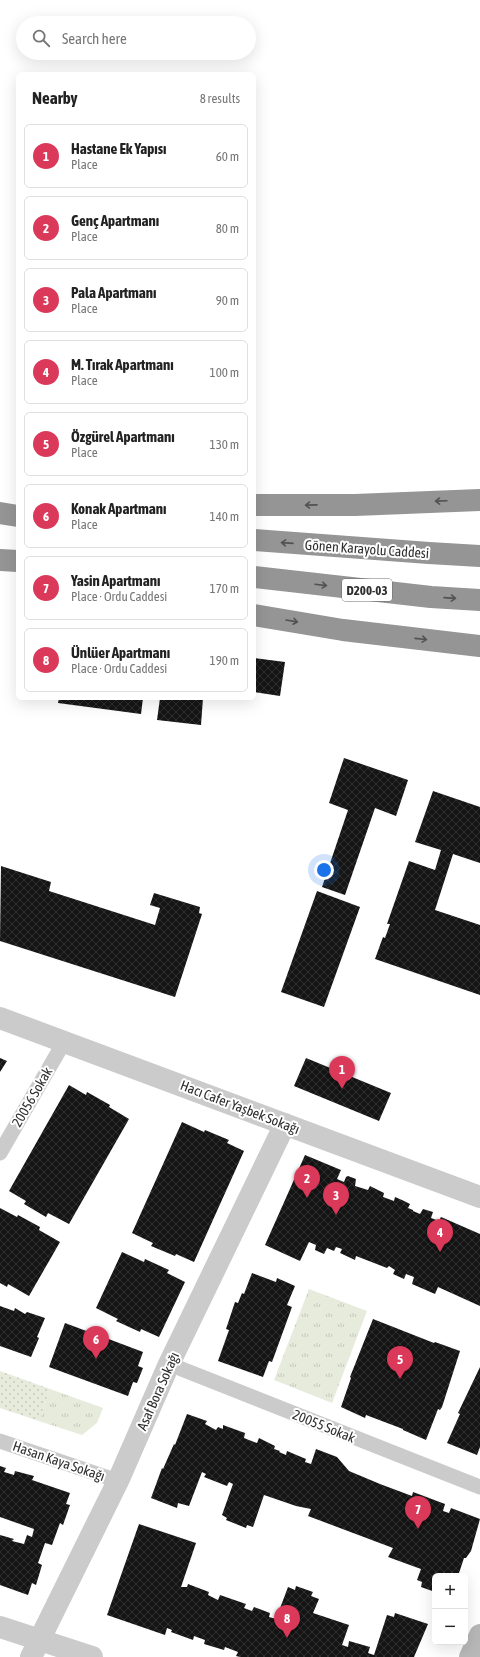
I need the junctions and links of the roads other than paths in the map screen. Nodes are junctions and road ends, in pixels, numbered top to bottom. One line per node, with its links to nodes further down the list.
1 (480, 500): 2 (highway, one-way to 2)
2 (256, 505)
3 (0, 514): 4 (highway)
4 (16, 516)
5 (256, 540): 6 (highway, Gönen Karayolu Caddesi, one-way to 5)
6 (480, 556)
7 (256, 577): 8 (highway, D200-03, one-way to 8)
8 (480, 600)
9 (256, 615): 10 (highway, one-way to 10)
10 (480, 646)
11 (0, 1018): 12 (street, Hacı Cafer Yaşbek Sokağı)
12 (64, 1042): 13 (street, Hacı Cafer Yaşbek Sokağı); 14 (lane, 20056 Sokak)
13 (285, 1124): 15 (street, Hacı Cafer Yaşbek Sokağı); 16 (street, Asaf Bora Sokağı)
14 (0, 1153)
15 (480, 1197)
16 (169, 1364): 18 (street, Asaf Bora Sokağı); 19 (lane, 20055 Sokak)
17 (0, 1441): 18 (lane, Hasan Kaya Sokağı)
18 (118, 1481): 22 (street, Asaf Bora Sokağı)
19 (480, 1487)
20 (0, 1627): 22 (street)
21 (480, 1635): 24 (street)
22 (35, 1649): 23 (street)
23 (92, 1657)
24 (470, 1657)

